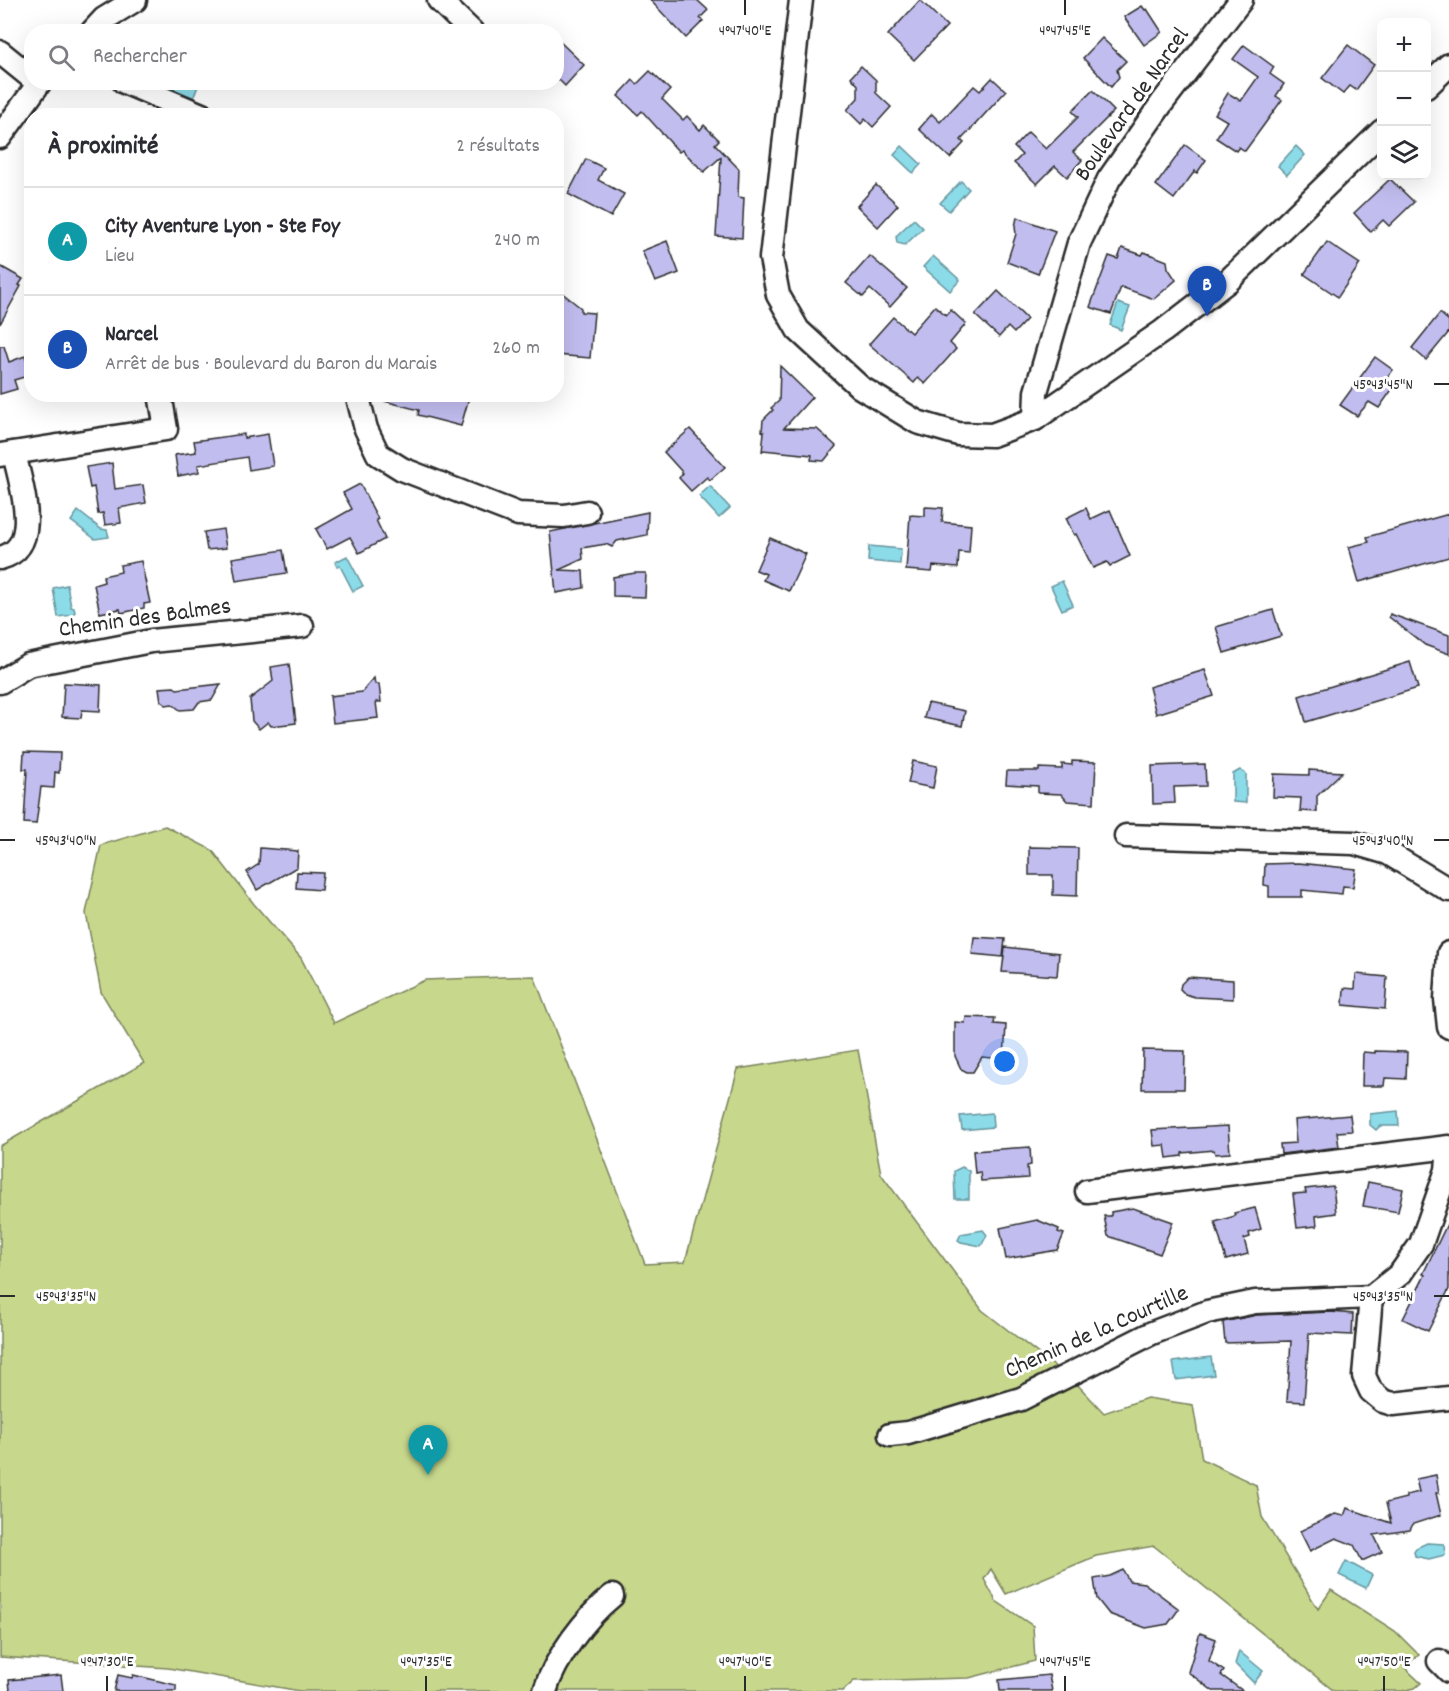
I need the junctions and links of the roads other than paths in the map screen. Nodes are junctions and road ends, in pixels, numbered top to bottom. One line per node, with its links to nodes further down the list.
1 (135, 0): 5 (street)
2 (439, 0): 6 (street)
3 (801, 0): 18 (street)
4 (1241, 0): 18 (street, Boulevard de Narcel)
5 (99, 24)
6 (464, 24)
7 (0, 52): 9 (street)
8 (1449, 65): 10 (street)
9 (24, 71)
10 (1431, 82)
11 (32, 90): 15 (street)
12 (143, 90): 13 (street)
13 (185, 108)
14 (1377, 136): 18 (street)
15 (0, 137)
16 (161, 402): 19 (street)
17 (359, 402): 20 (street)
18 (1035, 419)
19 (7, 454): 21 (street)
20 (586, 512)
21 (0, 558)
22 (302, 626): 23 (street, Chemin des Balmes)
23 (0, 682)
24 (1126, 836): 25 (street)
25 (1449, 890)
26 (1449, 953): 27 (street)
27 (1449, 1027)
28 (1449, 1147): 29 (street); 30 (street)
29 (1087, 1191)
30 (1371, 1297): 31 (street); 32 (street, Chemin de la Courtille)
31 (1449, 1398)
32 (890, 1435)
33 (612, 1596): 34 (street)
34 (545, 1691)

